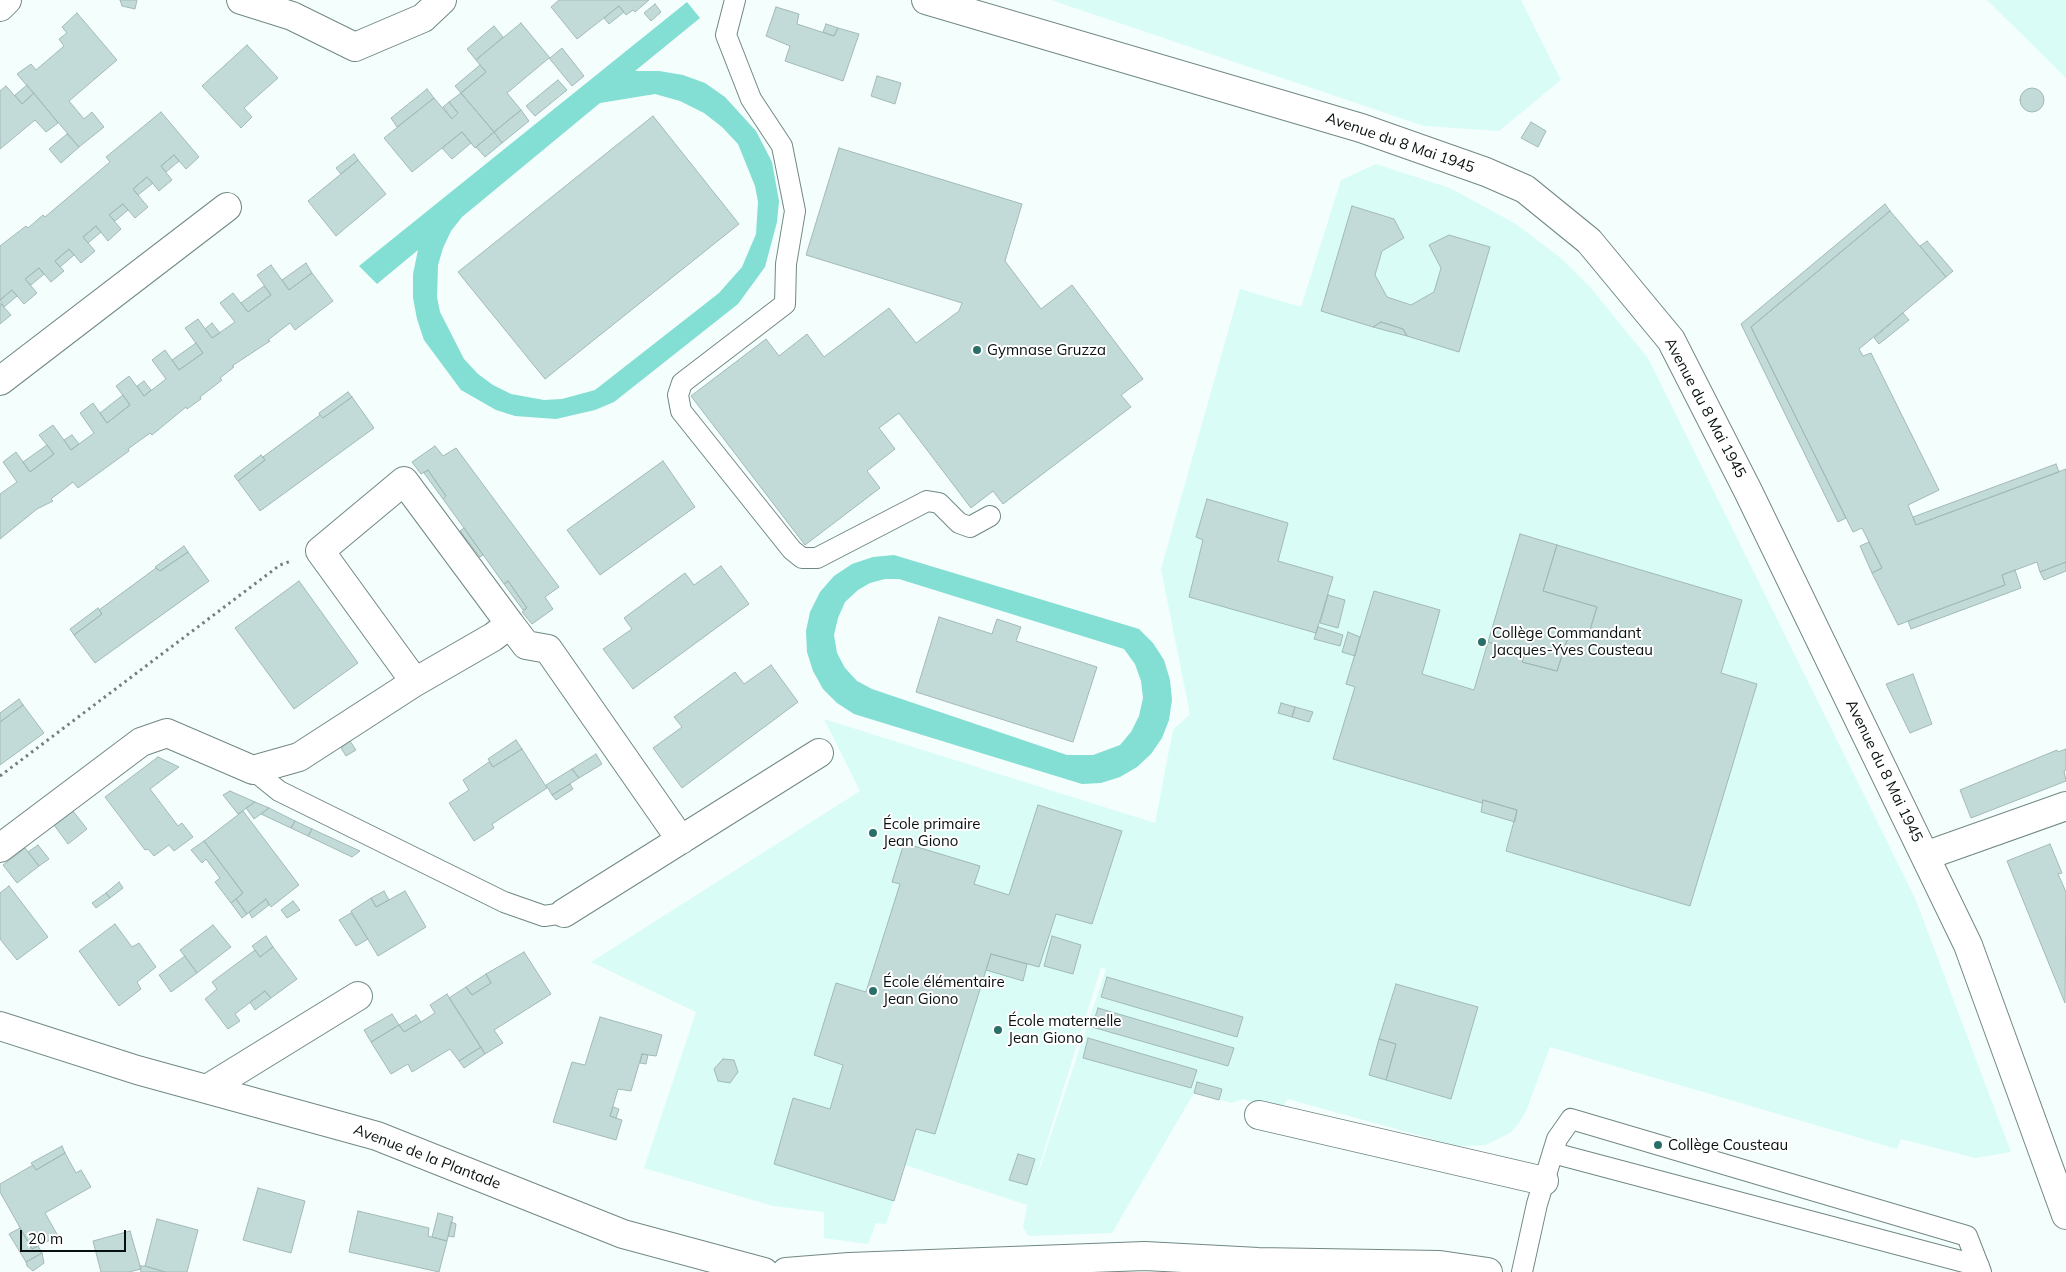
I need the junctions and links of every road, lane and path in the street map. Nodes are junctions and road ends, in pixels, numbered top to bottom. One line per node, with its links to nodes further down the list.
1 (7, 0): 6 (street)
2 (241, 0): 3 (street)
3 (442, 0)
4 (735, 0): 9 (lane)
5 (926, 0): 19 (street, Avenue du 8 Mai 1945)
6 (0, 6)
7 (227, 207): 8 (street)
8 (0, 382)
9 (990, 516)
10 (320, 550): 11 (street); 12 (street); 15 (path)
11 (510, 624): 12 (street); 17 (street)
12 (415, 682): 14 (street)
13 (820, 753): 17 (street)
14 (253, 770): 18 (street); 20 (lane)
15 (0, 776)
16 (2066, 806): 19 (street)
17 (681, 840): 20 (street)
18 (0, 848)
19 (1925, 856): 27 (street, Avenue du 8 Mai 1945)
20 (564, 913)
21 (358, 996): 23 (street)
22 (0, 1026): 23 (street, Avenue de la Plantade)
23 (207, 1089): 29 (street, Avenue de la Plantade)
24 (1259, 1115): 26 (street)
25 (1553, 1153): 26 (lane); 28 (lane); 28 (lane)
26 (1544, 1181): 33 (lane)
27 (2066, 1215)
28 (1980, 1269)
29 (764, 1272)
30 (786, 1272): 31 (street)
31 (790, 1272): 32 (street)
32 (1488, 1272)
33 (1522, 1272)

